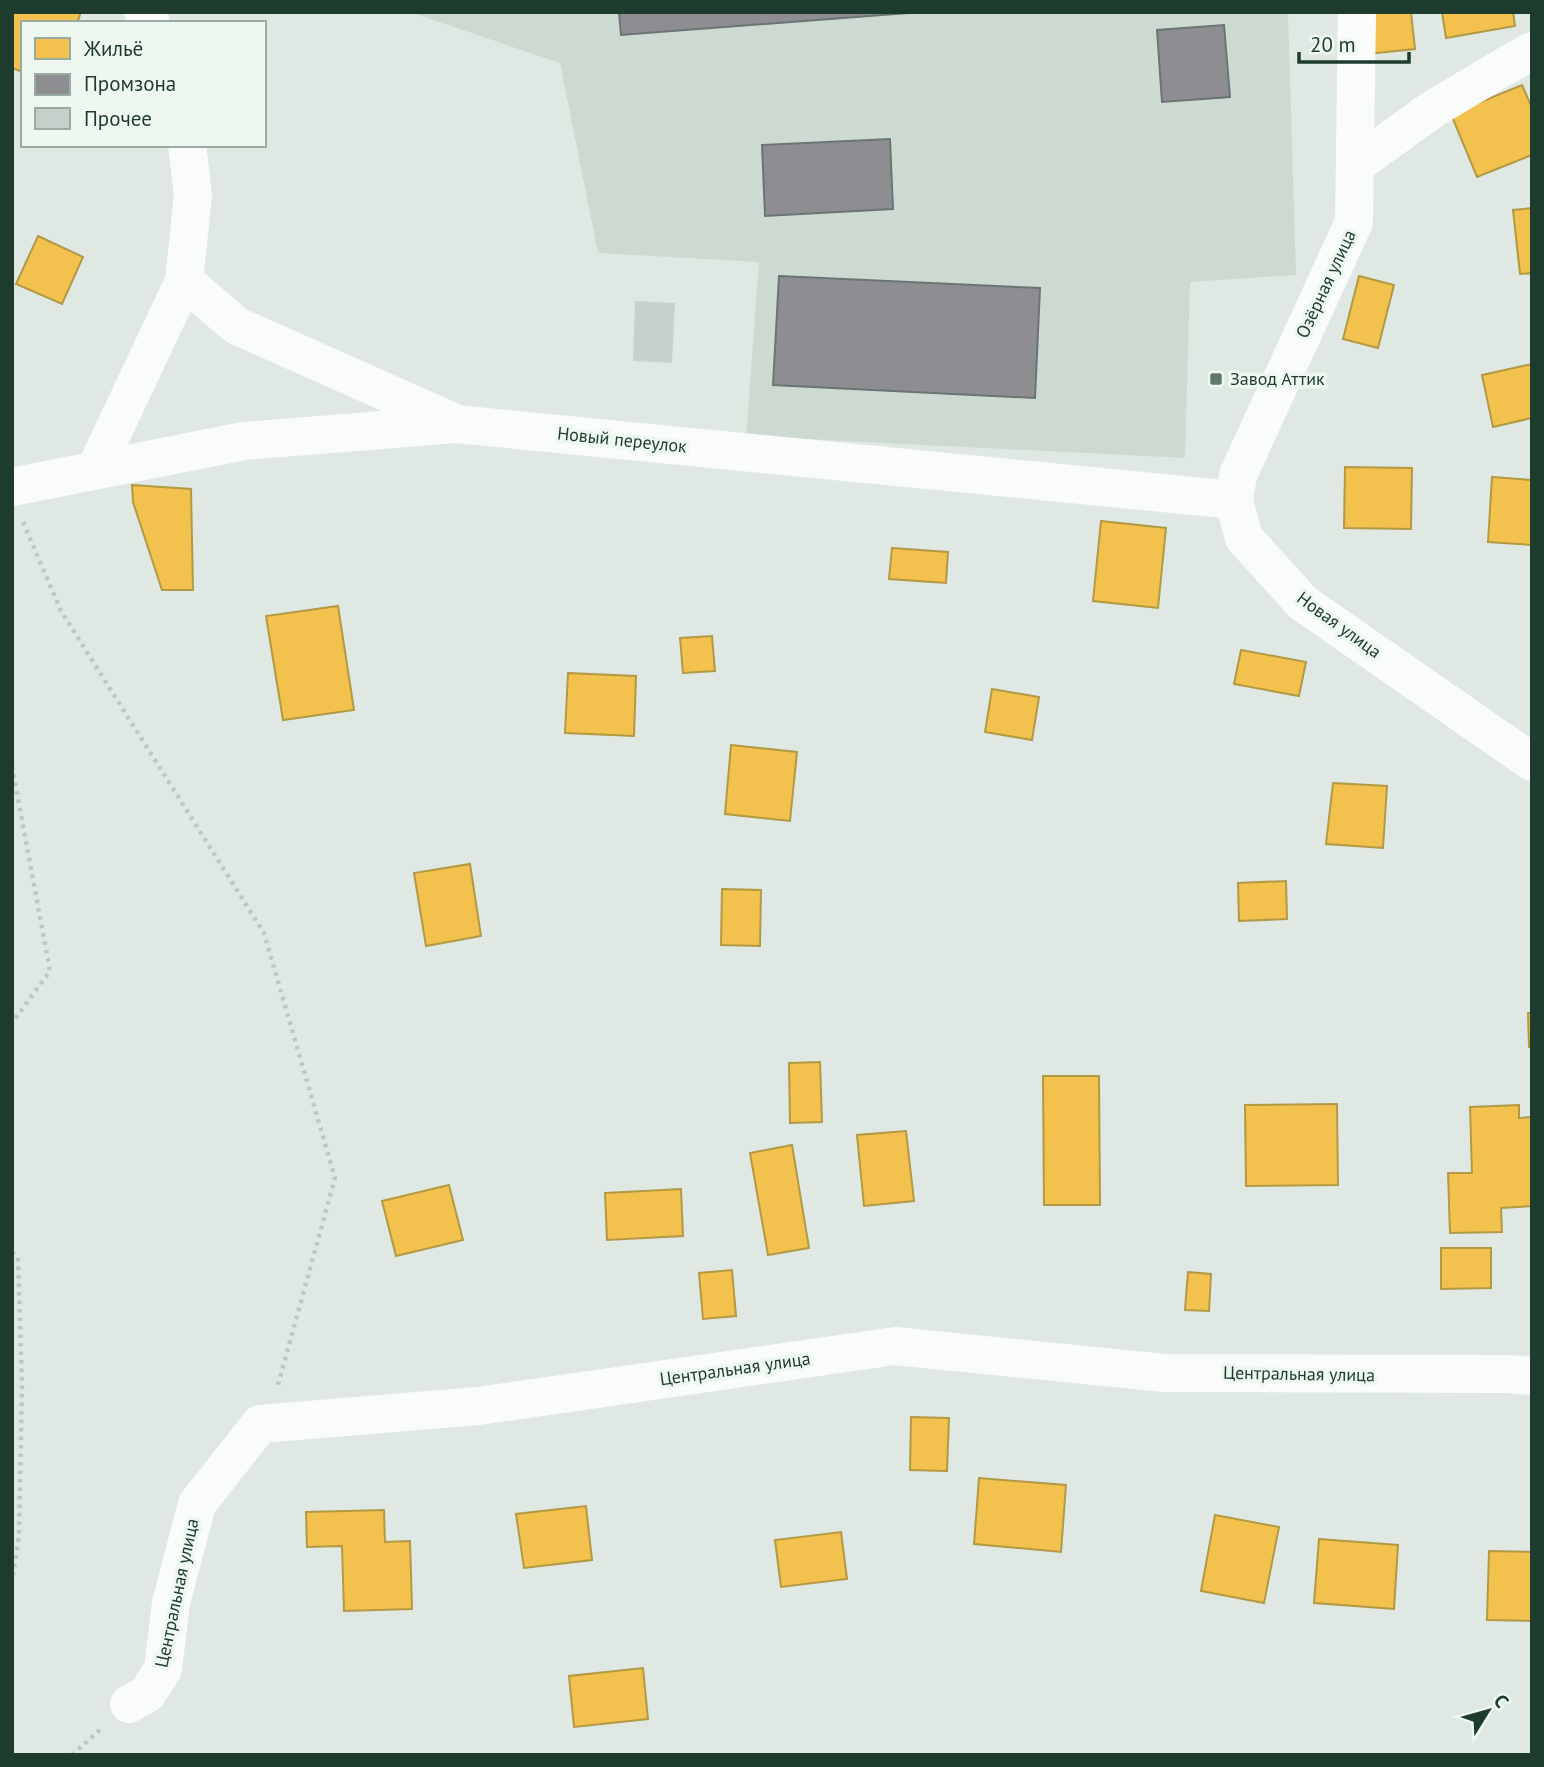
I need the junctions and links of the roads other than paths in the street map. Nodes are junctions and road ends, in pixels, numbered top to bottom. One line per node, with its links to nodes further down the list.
1 (1357, 12): 4 (street, Озёрная улица)
2 (1532, 51): 4 (street)
3 (187, 147): 5 (street)
4 (1355, 164): 8 (street, Озёрная улица)
5 (184, 281): 6 (street); 7 (street)
6 (456, 424): 7 (street, Новый переулок); 8 (street, Новый переулок)
7 (95, 470): 9 (street, Новый переулок)
8 (1234, 500): 10 (street, Новая улица)
9 (17, 503)
10 (1532, 762)
11 (1532, 1376): 12 (street, Центральная улица)
12 (129, 1704)

